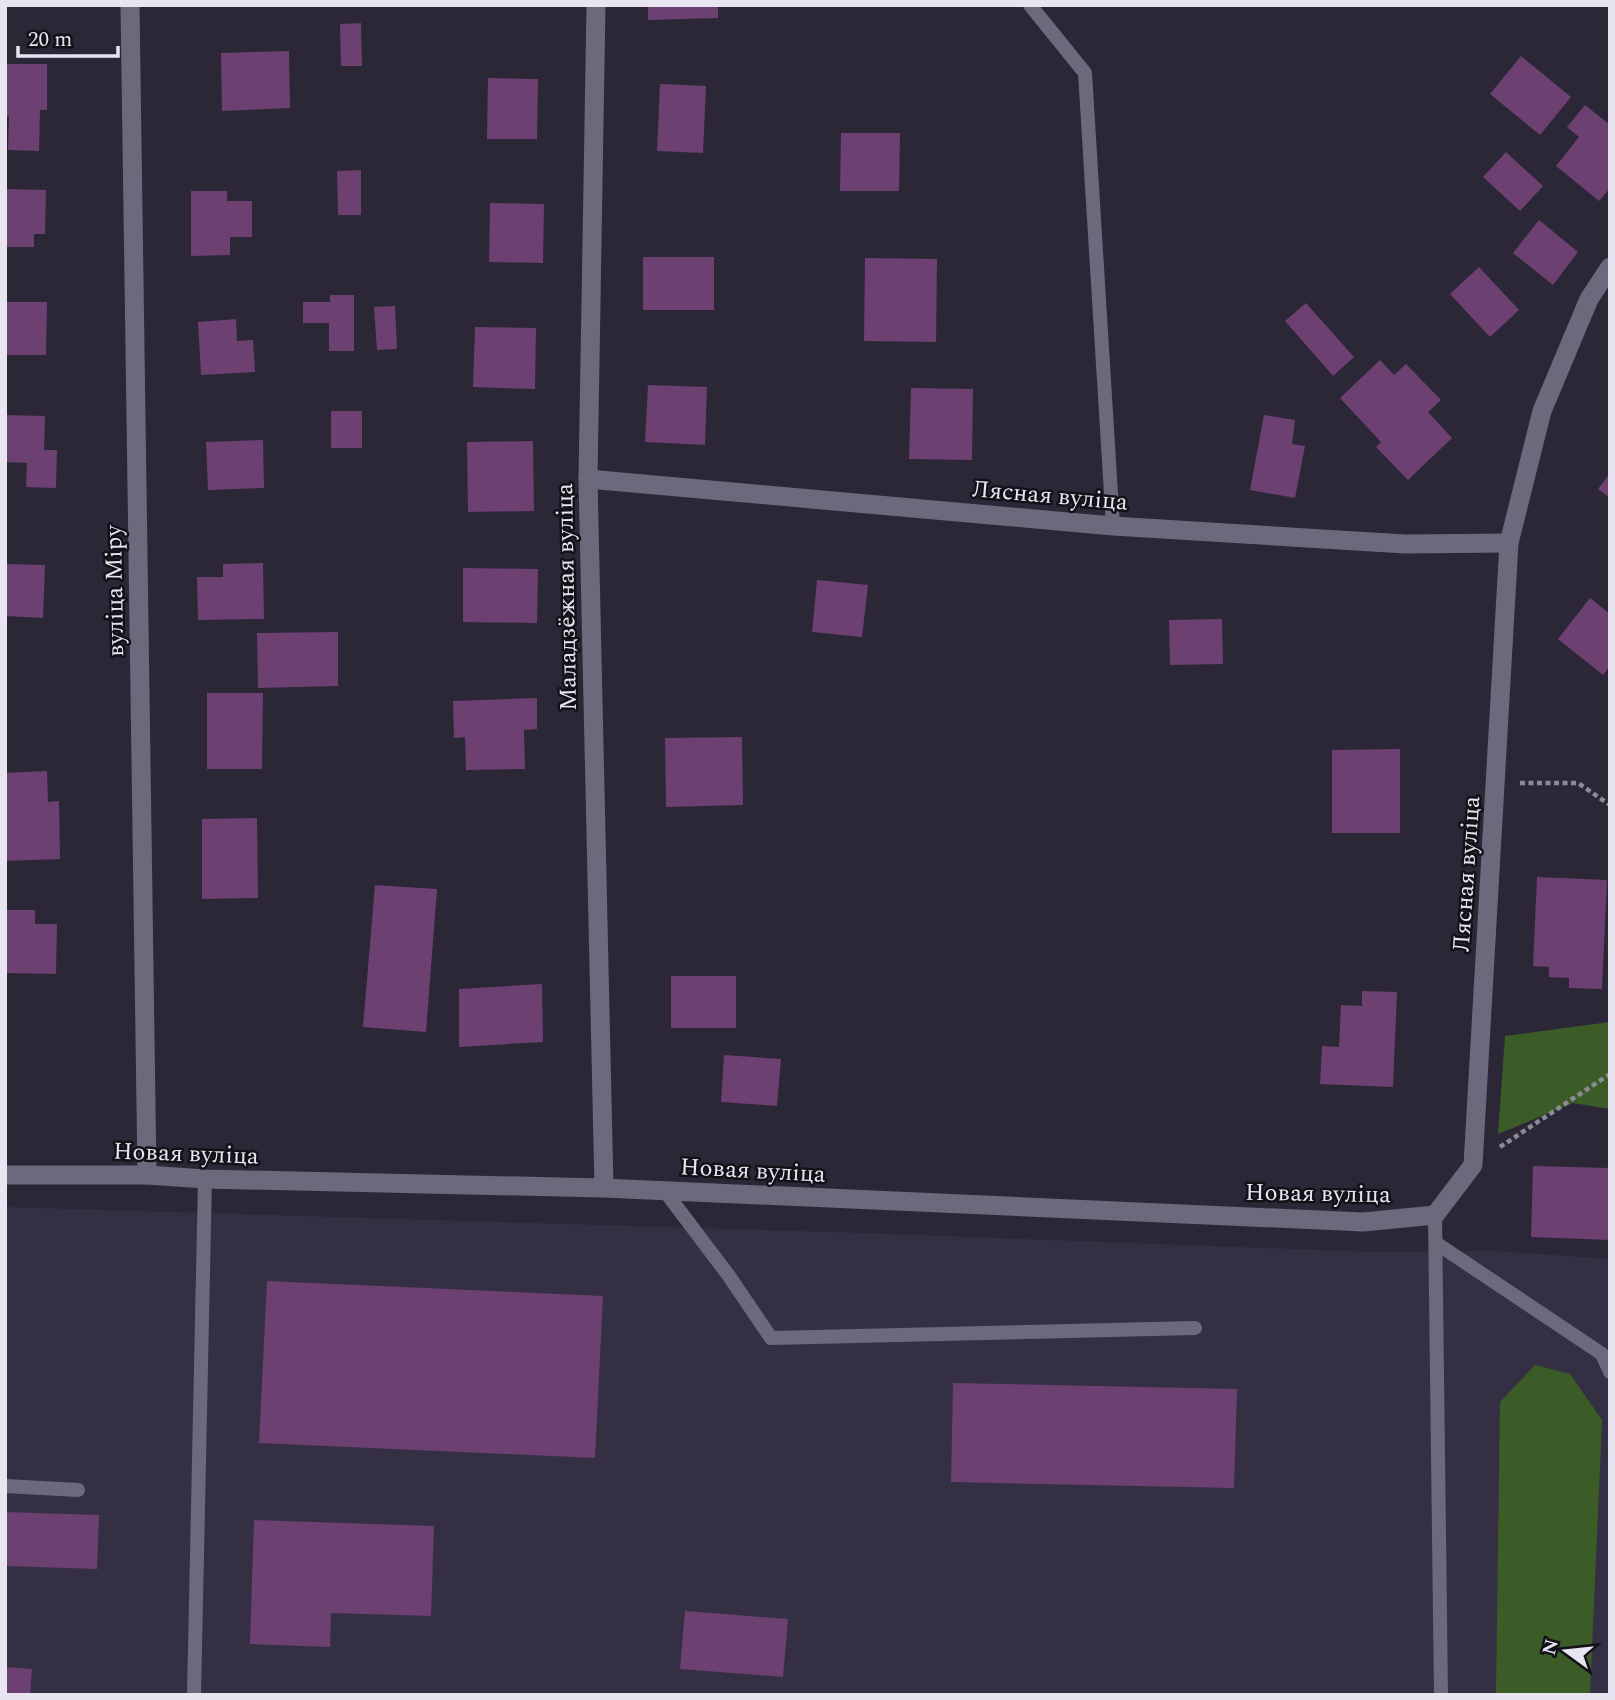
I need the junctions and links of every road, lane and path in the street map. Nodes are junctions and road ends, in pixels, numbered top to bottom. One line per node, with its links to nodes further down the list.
1 (130, 5): 13 (street, вуліца Міру)
2 (596, 5): 5 (street, Маладзёжная вуліца)
3 (1030, 5): 6 (lane)
4 (1610, 267): 7 (street, Лясная вуліца)
5 (588, 479): 6 (street, Лясная вуліца); 15 (street, Маладзёжная вуліца)
6 (1113, 526): 7 (street, Лясная вуліца)
7 (1509, 543): 8 (street, Лясная вуліца)
8 (1496, 783): 9 (path); 11 (street, Лясная вуліца)
9 (1610, 805)
10 (1610, 1074): 11 (path)
11 (1473, 1165): 17 (street)
12 (5, 1175): 13 (street, Новая вуліца)
13 (147, 1175): 14 (street, Новая вуліца)
14 (205, 1179): 15 (street, Новая вуліца); 23 (lane)
15 (604, 1188): 16 (street, Новая вуліца)
16 (664, 1190): 17 (street, Новая вуліца); 19 (lane)
17 (1435, 1215): 18 (lane)
18 (1436, 1243): 20 (lane); 24 (lane)
19 (1195, 1328)
20 (1610, 1372)
21 (5, 1486): 22 (lane)
22 (78, 1490)
23 (194, 1695)
24 (1440, 1695)

